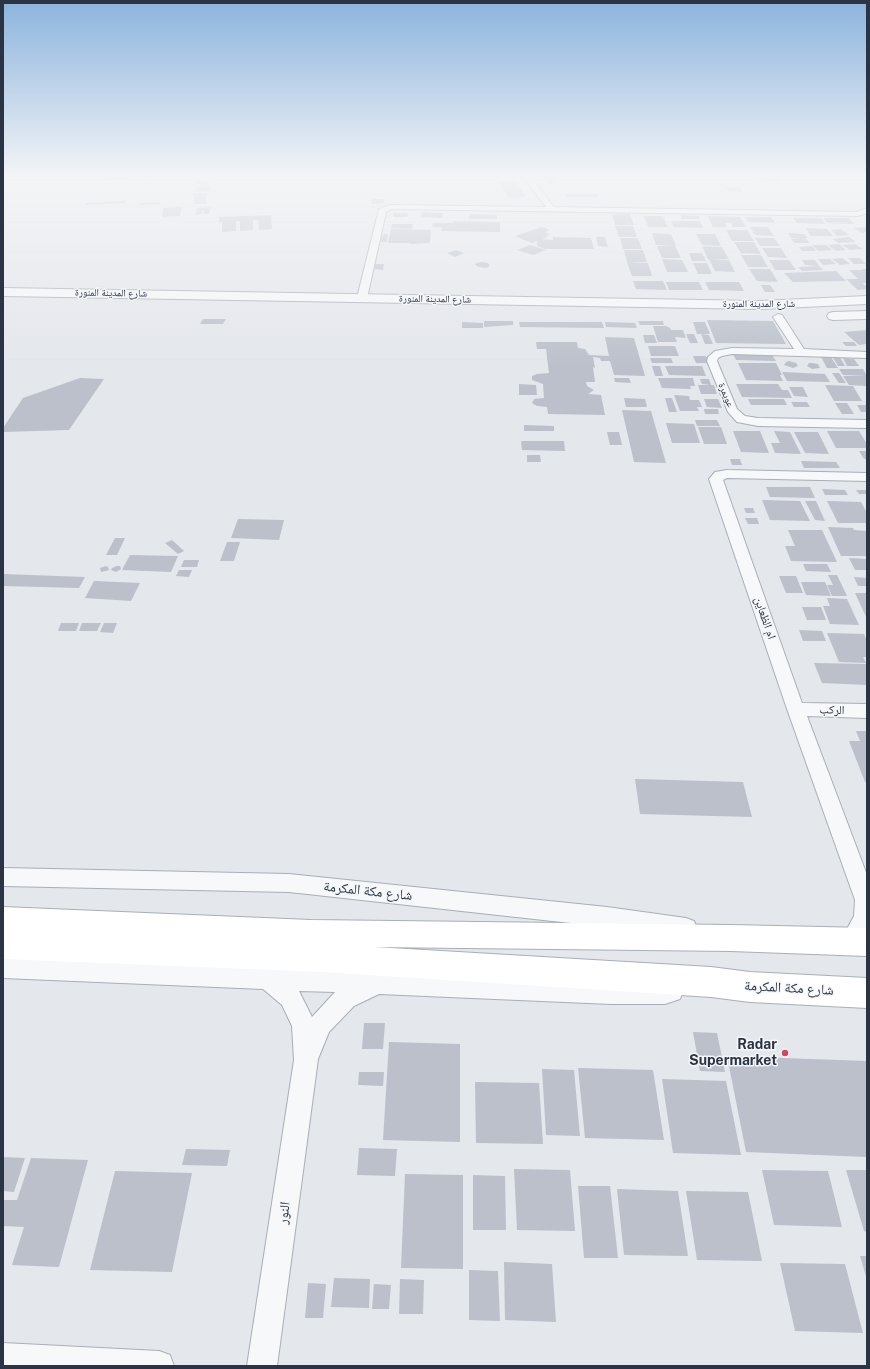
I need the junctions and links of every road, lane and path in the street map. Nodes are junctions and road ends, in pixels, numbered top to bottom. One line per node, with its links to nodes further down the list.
1 (376, 238): 5 (street)
2 (3, 292): 3 (street, شارع المدينة المنورة)
3 (148, 294): 4 (street); 5 (street, شارع المدينة المنورة)
4 (3, 297)
5 (362, 298): 6 (street, شارع المدينة المنورة)
6 (867, 300)
7 (3, 303): 8 (street, شارع المدينة المنورة)
8 (219, 308)
9 (867, 314): 13 (street)
10 (763, 317): 11 (street, شارع المدينة المنورة)
11 (778, 317): 12 (street, شارع المدينة المنورة); 14 (street)
12 (793, 317)
13 (823, 317)
14 (801, 352): 15 (street, عويمرة); 16 (street, عويمرة)
15 (867, 355)
16 (867, 424)
17 (867, 477): 18 (street, ام الظعاين)
18 (796, 709): 19 (street, الركب); 21 (street, ام الظعاين)
19 (867, 711)
20 (3, 877): 23 (street, شارع مكة المكرمة)
21 (867, 900): 24 (street, ام الظعاين)
22 (3, 920): 23 (main road, شارع مكة المكرمة)
23 (731, 938): 24 (main road, شارع مكة المكرمة)
24 (859, 942)
25 (3, 945): 28 (main road, شارع مكة المكرمة)
26 (3, 967): 27 (street, شارع مكة المكرمة)
27 (267, 978): 29 (street, شارع مكة المكرمة); 31 (street, النور)
28 (711, 982): 29 (street, شارع مكة المكرمة); 30 (main road, شارع مكة المكرمة)
29 (379, 983): 31 (street, النور)
30 (867, 993)
31 (306, 1060): 34 (street, النور)
32 (3, 1358): 33 (street)
33 (159, 1366)
34 (262, 1366)

